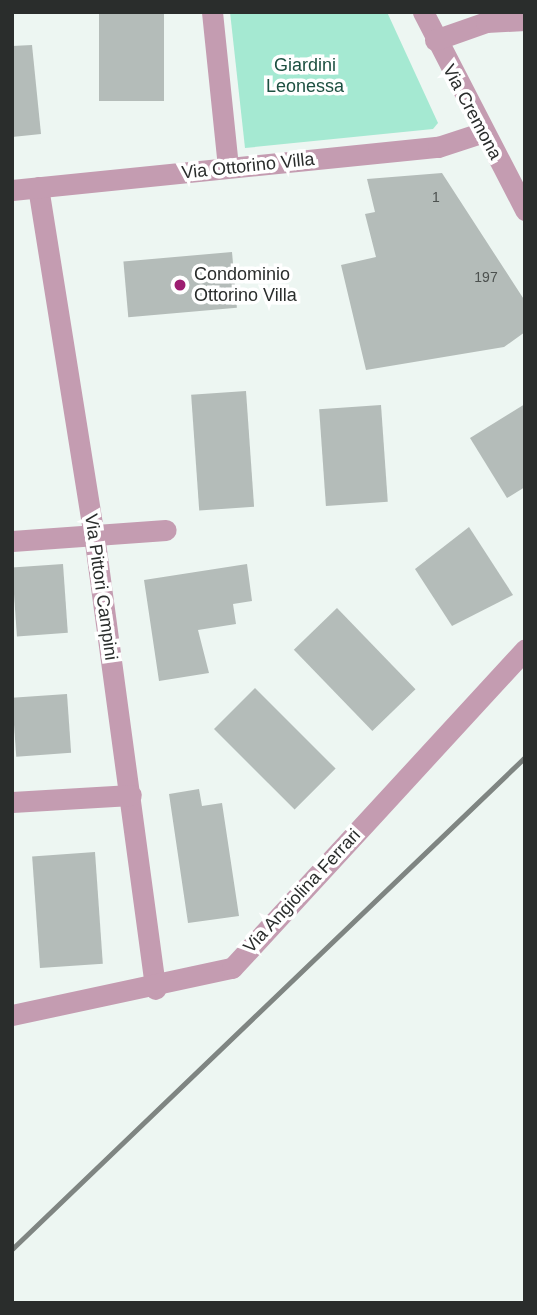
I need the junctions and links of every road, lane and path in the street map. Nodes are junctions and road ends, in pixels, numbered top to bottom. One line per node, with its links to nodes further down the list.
1 (212, 12): 6 (street)
2 (423, 12): 4 (street, Via Cremona)
3 (525, 20): 4 (street)
4 (435, 40): 5 (street, Via Cremona)
5 (481, 133): 6 (street, Via Ottorino Villa); 9 (street, Via Cremona)
6 (228, 167): 7 (street, Via Ottorino Villa)
7 (38, 187): 8 (street, Via Ottorino Villa); 11 (street, Via Pittori Campini)
8 (12, 190)
9 (525, 210)
10 (166, 530): 11 (street)
11 (94, 535): 12 (street); 14 (street, Via Pittori Campini)
12 (12, 541)
13 (525, 649): 16 (street, Via Angiolina Ferrari)
14 (131, 795): 15 (street); 16 (street, Via Pittori Campini)
15 (12, 803)
16 (155, 989): 17 (street, Via Angiolina Ferrari)
17 (12, 1015)

